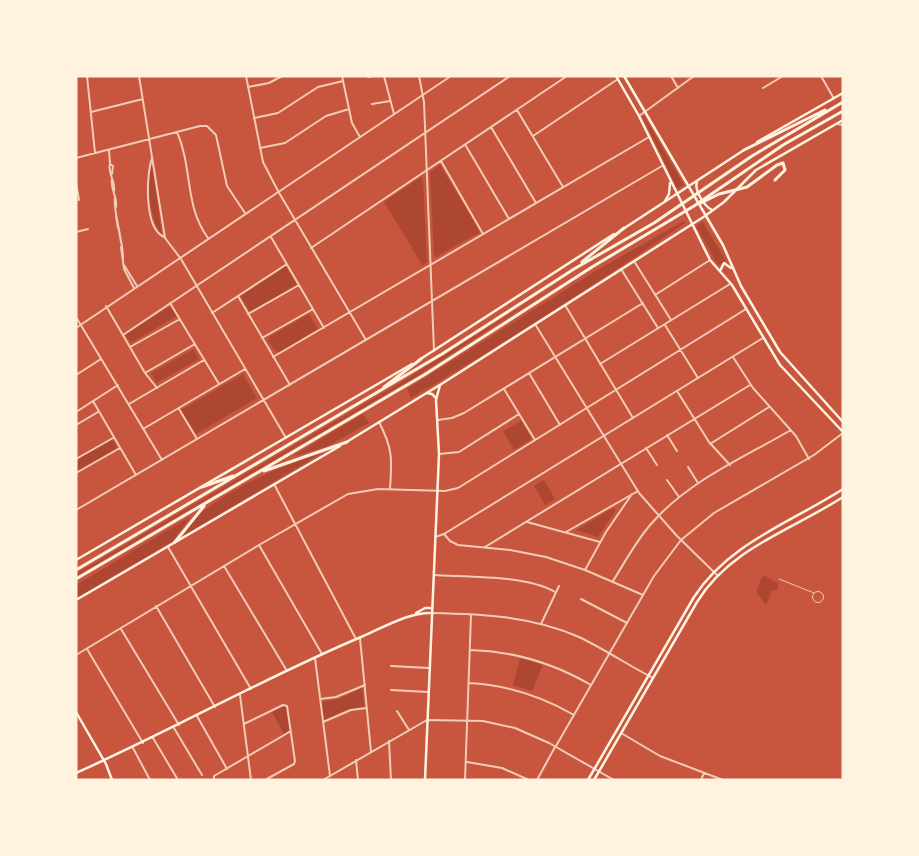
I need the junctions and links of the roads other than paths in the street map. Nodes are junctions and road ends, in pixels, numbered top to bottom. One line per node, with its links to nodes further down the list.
1 (86, 76): 35 (street)
2 (139, 76): 26 (street)
3 (246, 76): 20 (street)
4 (282, 76): 20 (street)
5 (342, 76): 19 (street)
6 (372, 76): 16 (street)
7 (384, 76): 27 (street)
8 (419, 76): 24 (street)
9 (451, 76): 24 (street)
10 (510, 76): 44 (street)
11 (567, 76): 32 (street)
12 (624, 76): 33 (main road)
13 (671, 76): 21 (street)
14 (694, 76): 21 (street)
15 (821, 76): 25 (street)
16 (368, 77)
17 (781, 77): 22 (street)
18 (617, 78): 37 (main road); 45 (street)
19 (343, 81): 31 (street); 38 (street)
20 (248, 87): 38 (street)
21 (678, 88): 33 (street)
22 (764, 88)
23 (843, 92): 25 (main road)
24 (423, 95): 36 (street); 44 (street)
25 (833, 97): 52 (main road)
26 (143, 99): 35 (street); 48 (street)
27 (390, 101): 29 (street); 36 (street)
28 (843, 102): 30 (highway)
29 (372, 104)
30 (835, 106): 52 (highway); 90 (highway)
31 (349, 109): 46 (street); 50 (street)
32 (517, 110): 42 (street); 45 (street)
33 (645, 111): 37 (street); 64 (main road)
34 (843, 111): 70 (highway)
35 (90, 112): 53 (street)
36 (394, 114): 46 (street)
37 (638, 116): 47 (main road)
38 (254, 118): 50 (street)
39 (843, 120): 40 (main road)
40 (835, 124): 41 (street); 71 (main road)
41 (843, 125)
42 (491, 127): 49 (street); 68 (street)
43 (177, 132): 48 (street); 72 (street); 83 (street)
44 (425, 134): 58 (street); 75 (street)
45 (533, 136): 63 (street)
46 (360, 137): 65 (street)
47 (649, 137): 57 (main road); 63 (street)
48 (149, 138): 51 (street); 54 (street)
49 (465, 145): 56 (street); 74 (street)
50 (260, 148): 65 (street)
51 (109, 149): 53 (street); 97 (street)
52 (744, 150): 59 (main road)
53 (96, 153): 55 (street)
54 (153, 156): 82 (street); 82 (street)
55 (76, 158)
56 (441, 161): 58 (street); 80 (street)
57 (662, 166): 61 (main road); 100 (street)
58 (427, 171): 84 (street); 89 (street)
59 (698, 180): 64 (main road); 71 (main road)
60 (775, 180): 70 (highway)
61 (670, 182): 66 (main road); 69 (main road)
62 (76, 183): 67 (street)
63 (563, 187): 68 (street)
64 (689, 188): 66 (main road); 73 (main road)
65 (278, 191): 72 (street); 75 (street)
66 (677, 196): 69 (main road); 76 (main road)
67 (79, 200)
68 (536, 203): 74 (street)
69 (663, 204): 77 (main road)
70 (694, 206): 195 (highway)
71 (713, 211): 73 (main road)
72 (245, 213): 83 (street)
73 (705, 216): 76 (main road); 92 (main road)
74 (509, 219): 80 (street)
75 (296, 221): 81 (street); 84 (street)
76 (691, 223): 86 (main road); 87 (main road)
77 (624, 228): 90 (highway); 127 (main road)
78 (88, 229): 79 (street)
79 (76, 232)
80 (483, 234): 89 (street)
81 (271, 237): 88 (street); 96 (street)
82 (165, 238): 85 (street)
83 (208, 238): 85 (street)
84 (311, 248): 108 (street)
85 (180, 257): 96 (street); 97 (street)
86 (710, 260): 93 (main road); 98 (street)
87 (634, 261): 91 (main road); 98 (street)
88 (287, 264): 95 (street); 99 (street)
89 (430, 264): 100 (street); 108 (street)
90 (574, 269): 152 (highway)
91 (621, 269): 102 (street); 104 (main road)
92 (734, 270): 93 (main road); 150 (main road)
93 (720, 272): 94 (main road)
94 (731, 283): 106 (main road); 112 (street)
95 (299, 285): 105 (street); 109 (street)
96 (197, 286): 101 (street); 107 (street)
97 (135, 287): 103 (street)
98 (655, 295): 112 (street)
99 (238, 296): 107 (street); 109 (street)
100 (432, 301): 123 (street); 127 (street)
101 (170, 303): 111 (street); 119 (street)
102 (642, 303): 118 (street); 121 (street)
103 (106, 306): 113 (street); 119 (street)
104 (565, 306): 114 (main road); 121 (street)
105 (313, 308): 117 (street); 120 (street)
106 (747, 309): 122 (main road); 126 (street)
107 (212, 313): 135 (street)
108 (350, 313): 117 (street); 123 (street)
109 (248, 314): 120 (street)
110 (76, 317): 113 (street)
111 (180, 319): 124 (street); 125 (street)
112 (671, 320): 115 (street)
113 (82, 324): 116 (street); 131 (street)
114 (535, 324): 128 (street); 144 (main road)
115 (665, 324): 118 (street); 126 (street)
116 (76, 328)
117 (324, 328): 130 (street)
118 (658, 328): 134 (street)
119 (123, 335): 125 (street)
120 (262, 338): 130 (street)
121 (584, 338): 128 (street); 134 (street)
122 (763, 338): 129 (street); 149 (main road)
123 (366, 340): 143 (street)
124 (195, 344): 133 (street); 136 (street)
125 (130, 347): 136 (street)
126 (680, 350): 139 (street); 147 (street)
127 (434, 351): 132 (main road)
128 (556, 356): 137 (street); 159 (street)
129 (733, 356): 139 (street); 141 (street)
130 (273, 357): 143 (street)
131 (102, 358): 138 (street); 142 (street)
132 (422, 359): 152 (highway); 176 (main road)
133 (204, 360): 140 (street); 145 (street)
134 (600, 364): 147 (street)
135 (245, 369): 140 (street); 153 (street)
136 (145, 373): 145 (street)
137 (528, 373): 146 (street); 169 (street)
138 (76, 375)
139 (698, 378): 148 (street)
140 (219, 384): 158 (street)
141 (750, 384): 157 (street); 164 (street)
142 (118, 385): 155 (street); 156 (street)
143 (290, 385): 153 (street)
144 (440, 385): 151 (main road); 154 (main road)
145 (157, 388): 156 (street)
146 (504, 389): 162 (street); 165 (street)
147 (616, 390): 159 (street); 163 (street)
148 (677, 391): 163 (street); 164 (street)
149 (804, 392): 150 (main road); 172 (main road)
150 (815, 392): 167 (main road)
151 (427, 393): 154 (main road); 166 (main road)
152 (371, 397): 192 (highway)
153 (264, 400): 176 (street); 177 (street)
154 (436, 400): 165 (main road)
155 (93, 401): 160 (street); 161 (street)
156 (128, 404): 170 (street)
157 (769, 407): 171 (street); 180 (street)
158 (179, 408): 170 (street); 177 (street)
159 (587, 408): 169 (street); 174 (street)
160 (98, 411): 168 (street); 175 (street)
161 (76, 412)
162 (519, 414): 178 (street); 184 (street)
163 (633, 418): 174 (street)
164 (694, 419): 173 (street); 180 (street)
165 (438, 420): 184 (main road)
166 (379, 422): 179 (main road); 200 (street)
167 (843, 422)
168 (76, 425)
169 (560, 425): 178 (street)
170 (143, 429): 187 (street)
171 (791, 430): 186 (street); 190 (street)
172 (843, 432): 186 (street)
173 (668, 435): 182 (street); 183 (street)
174 (604, 436): 188 (street); 213 (street)
175 (114, 437): 181 (street); 185 (street)
176 (286, 438): 199 (main road)
177 (197, 439): 187 (street)
178 (535, 440): 202 (street)
179 (347, 442): 195 (highway); 198 (main road)
180 (710, 444): 190 (street)
181 (120, 448): 193 (street); 194 (street)
182 (646, 448): 188 (street); 189 (street)
183 (677, 451)
184 (439, 454): 202 (main road)
185 (76, 459)
186 (809, 459): 215 (street)
187 (162, 460): 194 (street)
188 (621, 463): 203 (street); 210 (street)
189 (657, 465)
190 (730, 465): 197 (street)
191 (688, 467): 197 (street)
192 (243, 472): 199 (highway); 223 (highway)
193 (76, 473)
194 (136, 475): 208 (street)
195 (254, 475): 207 (highway)
196 (667, 480): 206 (street)
197 (698, 483): 206 (street)
198 (274, 484): 211 (street); 216 (main road)
199 (202, 487): 221 (main road)
200 (390, 488): 202 (street); 211 (street)
201 (843, 489): 225 (main road)
202 (437, 491): 214 (main road)
203 (638, 491): 204 (street); 209 (street)
204 (632, 494): 212 (street); 217 (street)
205 (843, 496): 227 (main road)
206 (679, 497): 209 (street)
207 (212, 500): 216 (highway); 228 (highway)
208 (76, 510)
209 (659, 515): 215 (street); 230 (street)
210 (526, 522): 212 (street); 220 (street)
211 (296, 524): 218 (street); 247 (street)
212 (566, 532): 217 (street)
213 (444, 534): 214 (street); 220 (street)
214 (435, 537): 226 (main road)
215 (681, 540): 225 (street); 235 (street)
216 (175, 542): 219 (main road)
217 (600, 542): 224 (street)
218 (259, 545): 222 (street); 251 (street)
219 (168, 546): 231 (street); 237 (main road)
220 (485, 547): 224 (street)
221 (76, 560)
222 (224, 566): 231 (street); 256 (street)
223 (76, 570)
224 (585, 570): 230 (street)
225 (714, 572): 227 (street); 257 (main road)
226 (434, 575): 233 (street); 239 (main road)
227 (717, 575): 258 (main road)
228 (76, 580)
229 (779, 580): 234 (street)
230 (613, 581): 235 (street)
231 (190, 586): 238 (street); 262 (street)
232 (559, 586): 233 (street)
233 (555, 592): 244 (street)
234 (814, 593): 234 (street)
235 (643, 595): 243 (street)
236 (581, 599): 243 (street)
237 (76, 600)
238 (156, 606): 245 (street); 267 (street)
239 (432, 608): 240 (main road); 241 (main road)
240 (432, 613): 241 (main road); 242 (street); 255 (main road)
241 (415, 614): 246 (main road)
242 (472, 614): 244 (street); 249 (street)
243 (627, 623): 250 (street)
244 (541, 624): 250 (street)
245 (121, 628): 248 (street); 277 (street)
246 (360, 638): 247 (main road); 260 (street)
247 (356, 639): 251 (main road)
248 (86, 649): 252 (street); 284 (street)
249 (470, 650): 259 (street); 261 (street)
250 (609, 653): 257 (street); 261 (street)
251 (322, 654): 253 (main road)
252 (76, 655)
253 (315, 658): 256 (main road); 266 (street)
254 (391, 666): 255 (street)
255 (429, 668): 264 (main road)
256 (287, 671): 262 (main road)
257 (648, 676): 258 (street); 293 (main road)
258 (653, 678): 281 (main road)
259 (469, 684): 271 (street); 274 (street)
260 (365, 685): 266 (street); 268 (street)
261 (591, 685): 271 (street)
262 (251, 689): 265 (main road)
263 (391, 690): 264 (street)
264 (428, 692): 273 (main road)
265 (240, 695): 267 (main road); 276 (street)
266 (320, 699): 275 (street)
267 (215, 707): 272 (main road)
268 (367, 708): 275 (street); 287 (street)
269 (397, 711): 279 (street)
270 (76, 712): 290 (main road)
271 (574, 715): 285 (street)
272 (197, 716): 277 (main road); 292 (street)
273 (427, 720): 274 (street); 279 (street); 308 (main road)
274 (467, 720): 285 (street); 291 (street)
275 (323, 722): 298 (street)
276 (244, 724): 280 (street); 288 (street)
277 (179, 726): 278 (main road)
278 (174, 728): 282 (main road); 297 (street)
279 (409, 730): 283 (street)
280 (291, 731): 288 (street); 305 (street)
281 (621, 733): 294 (main road); 295 (street)
282 (153, 738): 284 (main road); 303 (street)
283 (389, 741): 287 (street); 307 (street)
284 (143, 743): 286 (main road)
285 (556, 746): 293 (street); 311 (street)
286 (133, 748): 290 (main road); 302 (street)
287 (371, 752): 289 (street)
288 (248, 756): 292 (street); 304 (street)
289 (356, 760): 298 (street); 306 (street)
290 (104, 761): 296 (main road); 301 (main road)
291 (466, 762): 309 (street); 310 (street)
292 (227, 768): 299 (street)
293 (594, 769): 294 (street); 312 (main road)
294 (599, 771): 313 (main road); 314 (street)
295 (704, 772): 315 (street); 316 (street)
296 (76, 773)
297 (202, 775)
298 (330, 776): 300 (street)
299 (213, 779)
300 (324, 779)
301 (112, 780)
302 (150, 780)
303 (178, 780)
304 (251, 780)
305 (265, 780)
306 (358, 780)
307 (391, 780)
308 (425, 780)
309 (465, 780)
310 (529, 780)
311 (537, 780)
312 (588, 780)
313 (594, 780)
314 (614, 780)
315 (701, 780)
316 (723, 780)

